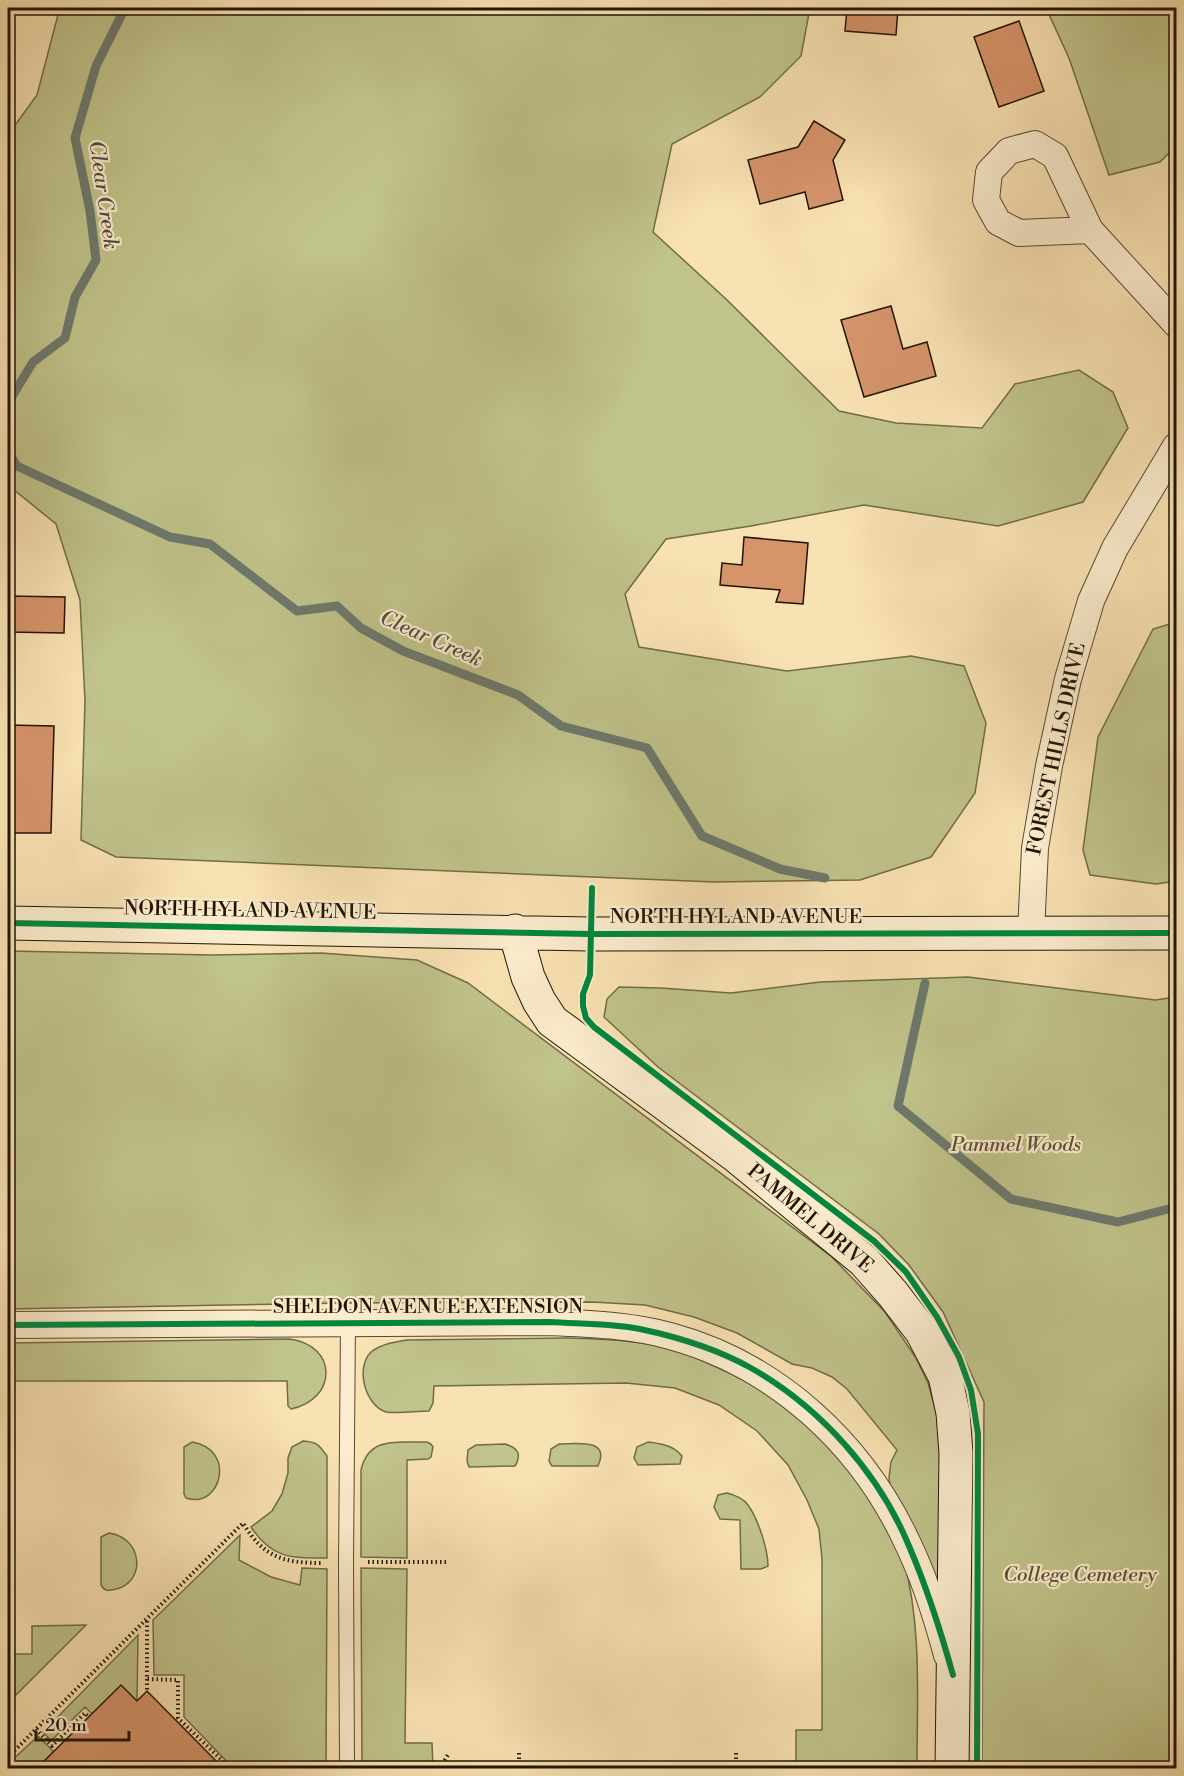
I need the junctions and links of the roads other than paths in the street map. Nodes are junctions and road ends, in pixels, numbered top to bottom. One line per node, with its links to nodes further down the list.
1 (1090, 230): 2 (street)
2 (1176, 324)
3 (1176, 446): 6 (street, FOREST HILLS DRIVE)
4 (8, 923): 5 (main road, NORTH HYLAND AVENUE)
5 (515, 931): 6 (main road, NORTH HYLAND AVENUE); 10 (main road, PAMMEL DRIVE)
6 (1030, 933): 7 (main road, NORTH HYLAND AVENUE)
7 (1176, 933)
8 (348, 1322): 9 (street, SHELDON AVENUE EXTENSION); 10 (street, SHELDON AVENUE EXTENSION); 11 (lane)
9 (8, 1325)
10 (953, 1675): 12 (main road, PAMMEL DRIVE)
11 (347, 1768)
12 (952, 1768)

